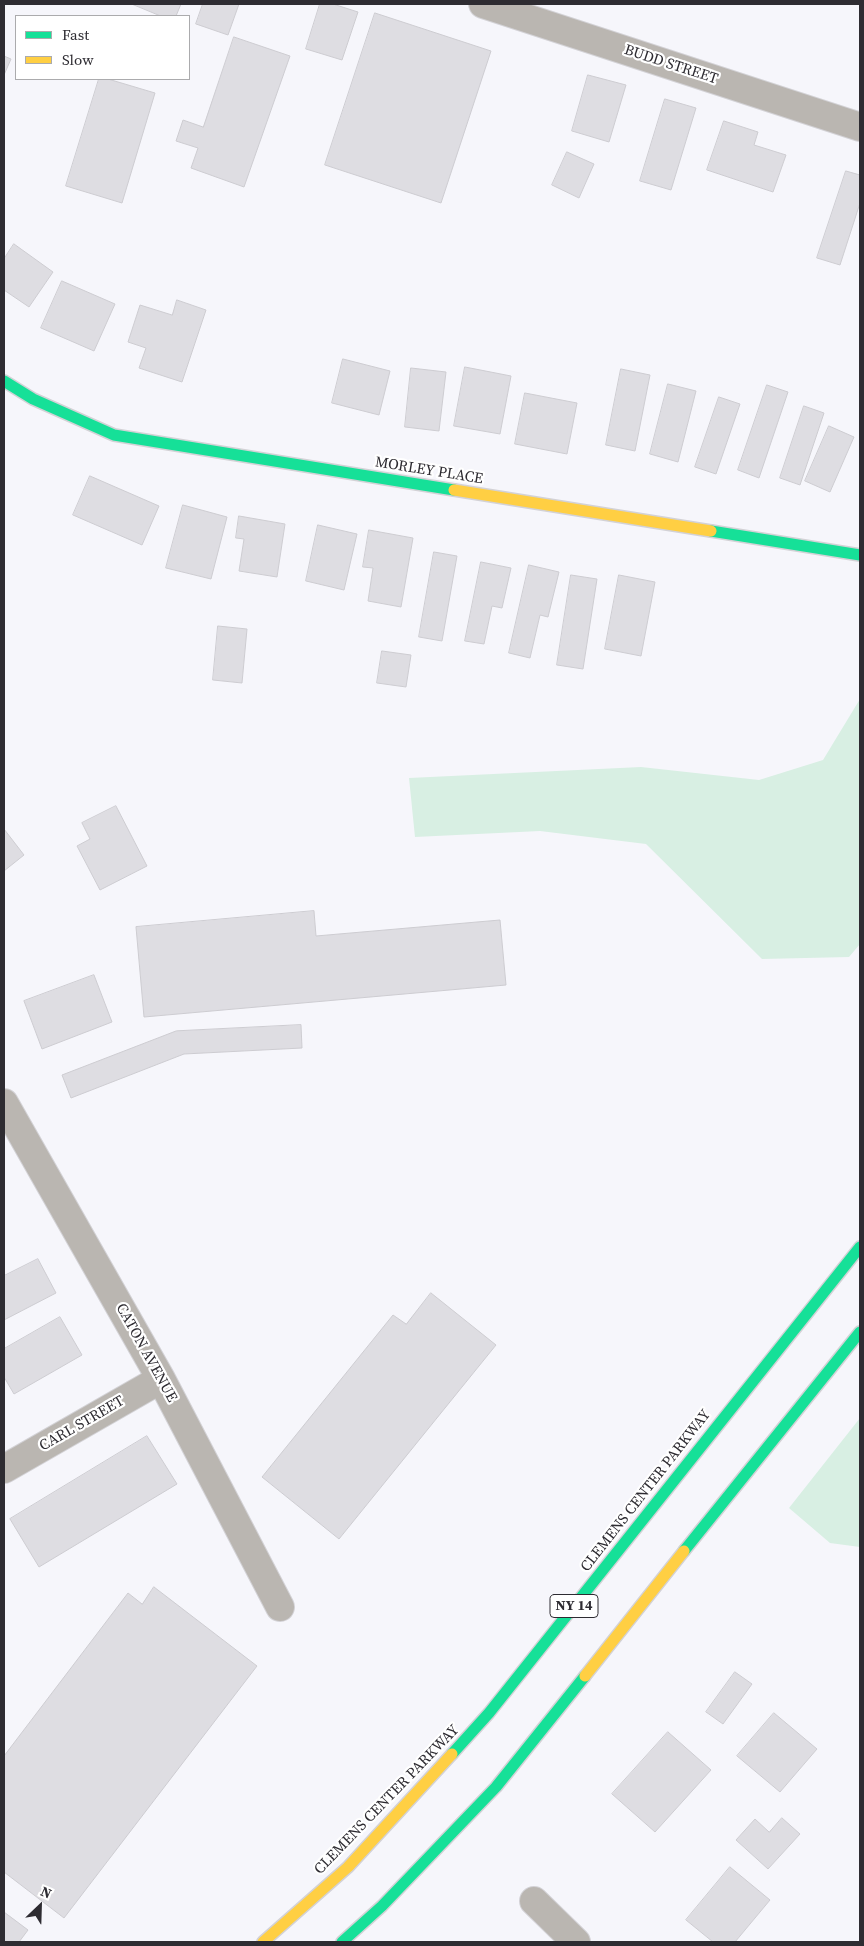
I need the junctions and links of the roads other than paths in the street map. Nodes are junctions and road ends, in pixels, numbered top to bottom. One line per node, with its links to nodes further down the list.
1 (483, 4): 2 (street, BUDD STREET)
2 (860, 126)
3 (4, 381): 4 (main road, MORLEY PLACE)
4 (860, 555)
5 (4, 1103): 8 (street, CATON AVENUE)
6 (860, 1247): 12 (main road, CLEMENS CENTER PARKWAY / NY 14)
7 (860, 1332): 13 (main road)
8 (161, 1379): 9 (street, CARL STREET); 10 (street, CATON AVENUE)
9 (4, 1469)
10 (280, 1607)
11 (534, 1901): 14 (street)
12 (263, 1942)
13 (342, 1942)
14 (576, 1942)

